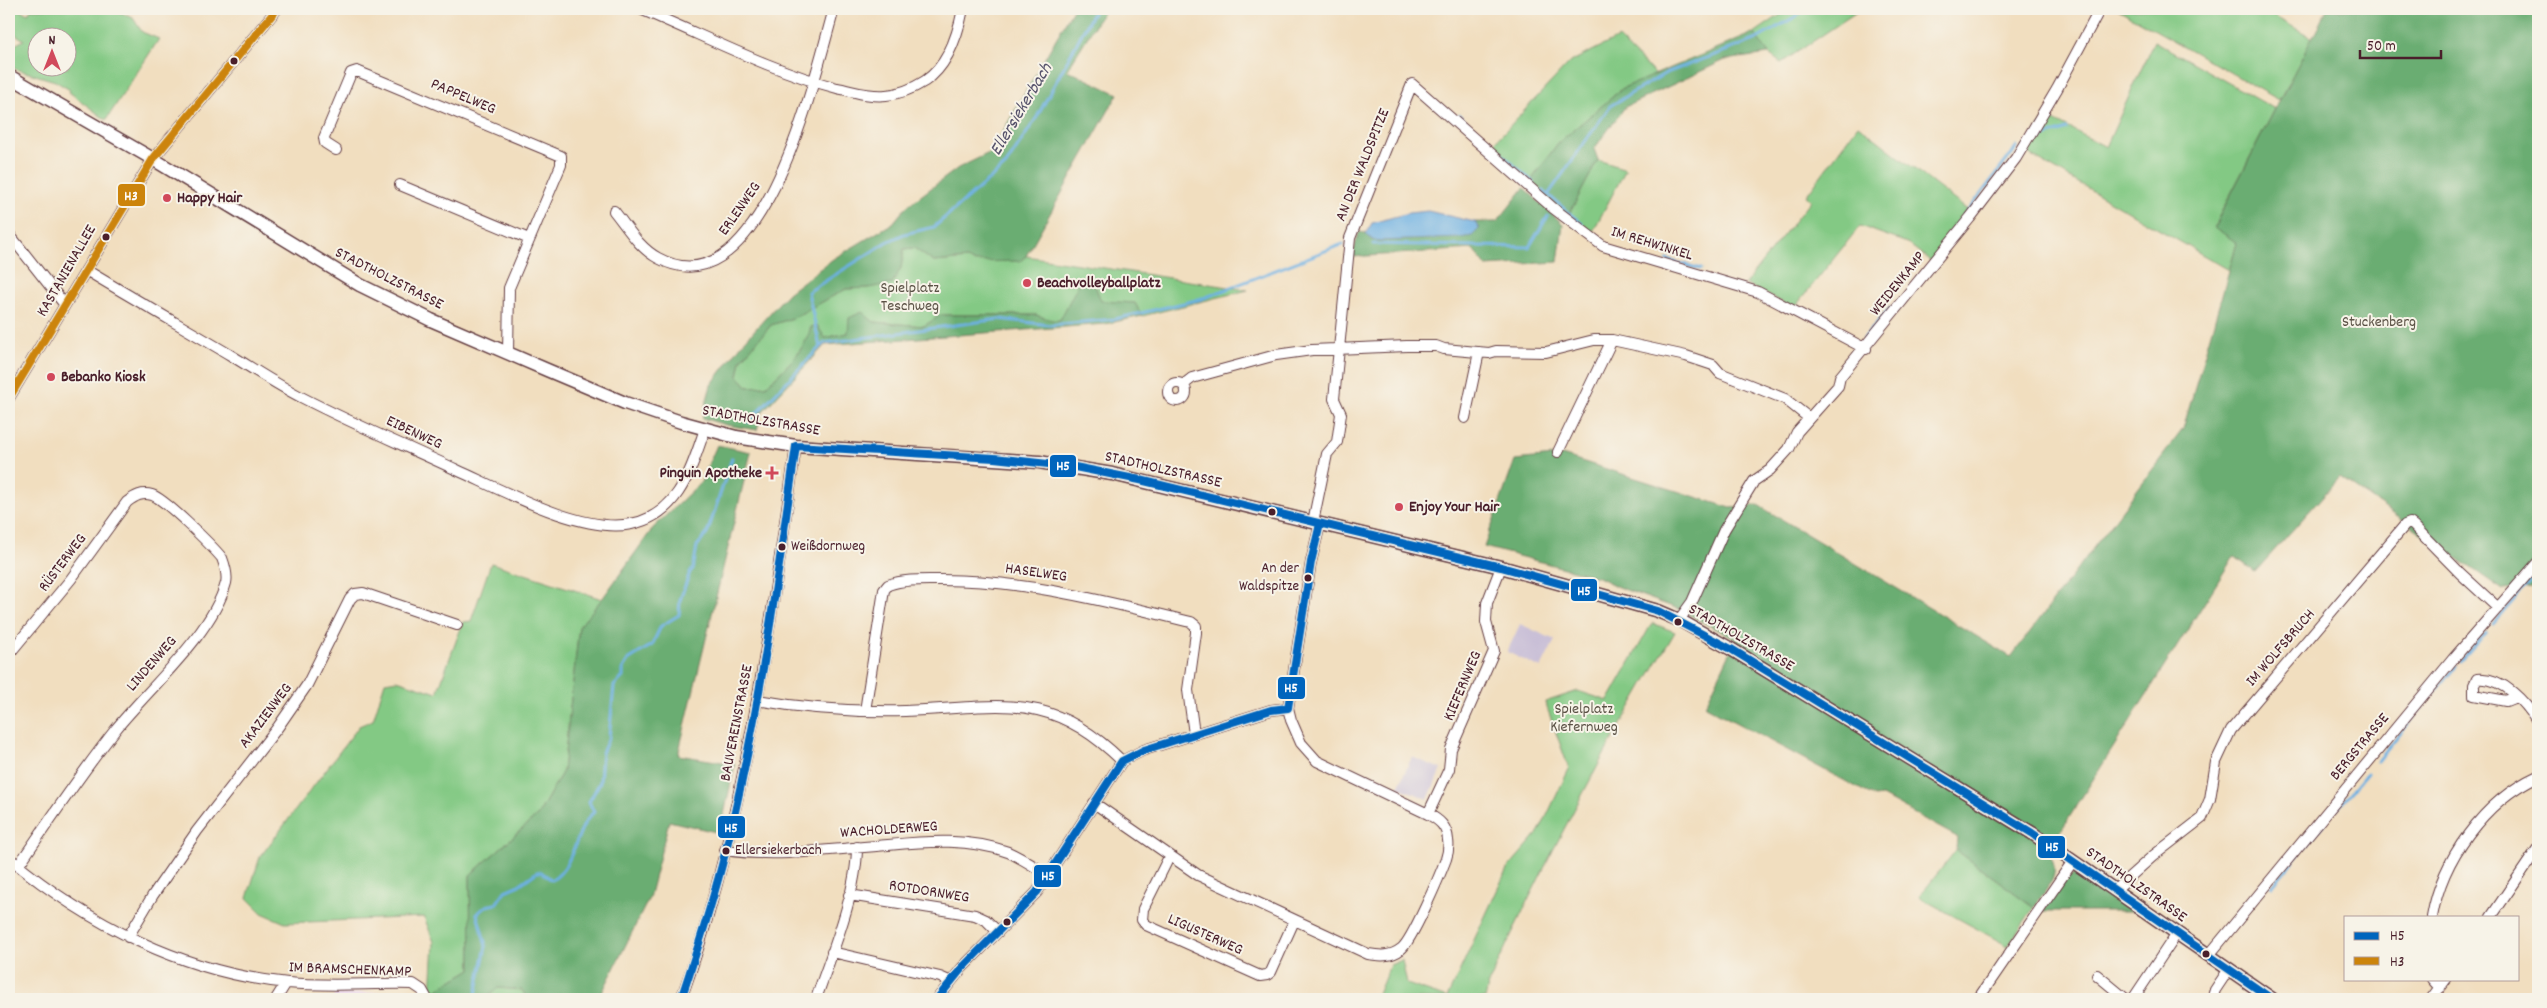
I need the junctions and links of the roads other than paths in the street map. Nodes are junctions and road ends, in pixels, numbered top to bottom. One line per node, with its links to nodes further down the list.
1 (277, 9): 11 (street, KASTANIENALLEE)
2 (640, 9): 6 (street)
3 (834, 9): 8 (street, ERLENWEG)
4 (963, 9): 8 (street)
5 (2100, 9): 20 (street, WEIDENKAMP)
6 (657, 12): 8 (street)
7 (9, 76): 11 (street, STADTHOLZSTRASSE)
8 (813, 81): 13 (street, ERLENWEG)
9 (1412, 84): 19 (street, AN DER WALDSPITZE); 20 (street, IM REHWINKEL)
10 (336, 150): 15 (street, PAPPELWEG)
11 (153, 159): 16 (street, KASTANIENALLEE); 22 (street, STADTHOLZSTRASSE)
12 (400, 185): 15 (street)
13 (614, 211)
14 (9, 234): 17 (street)
15 (530, 239): 22 (street, PAPPELWEG)
16 (86, 270): 17 (street, KASTANIENALLEE); 27 (street, EIBENWEG)
17 (65, 305): 24 (street, KASTANIENALLEE)
18 (1612, 340): 21 (street); 26 (street); 29 (street)
19 (1338, 348): 21 (street); 23 (street); 31 (street, AN DER WALDSPITZE)
20 (1866, 348): 26 (street, WEIDENKAMP)
21 (1479, 352): 25 (street)
22 (508, 353): 27 (street, STADTHOLZSTRASSE)
23 (1183, 385)
24 (9, 398)
25 (1465, 418)
26 (1809, 418): 35 (street, WEIDENKAMP)
27 (705, 428): 28 (street, STADTHOLZSTRASSE)
28 (796, 446): 31 (street, STADTHOLZSTRASSE); 39 (street, BAUVEREINSTRASSE)
29 (1558, 452)
30 (143, 494): 37 (street, RÜSTERWEG); 54 (street, LINDENWEG)
31 (1316, 523): 33 (street, STADTHOLZSTRASSE); 40 (street, AN DER WALDSPITZE)
32 (2538, 562): 34 (street, BERGSTRASSE)
33 (1501, 567): 35 (street, STADTHOLZSTRASSE); 47 (street, KIEFERNWEG)
34 (2498, 608): 56 (street, IM WOLFSBRUCH); 65 (street, BERGSTRASSE)
35 (1679, 620): 53 (street, STADTHOLZSTRASSE)
36 (457, 625): 63 (street, AKAZIENWEG)
37 (9, 654)
38 (2516, 697): 42 (street)
39 (757, 700): 41 (street); 50 (street, BAUVEREINSTRASSE)
40 (1288, 708): 43 (street); 47 (street)
41 (865, 712): 43 (street, HASELWEG); 44 (street)
42 (2538, 722)
43 (1194, 734): 44 (street)
44 (1122, 761): 46 (street)
45 (2538, 776): 58 (street)
46 (1094, 803): 51 (street); 55 (street)
47 (1428, 814): 60 (street)
48 (857, 847): 50 (street, WACHOLDERWEG); 55 (street, WACHOLDERWEG); 57 (street)
49 (2538, 848): 59 (street)
50 (725, 850): 73 (street, BAUVEREINSTRASSE)
51 (1169, 856): 60 (street); 60 (street, LIGUSTERWEG)
52 (9, 858): 54 (street, IM BRAMSCHENKAMP)
53 (2073, 860): 56 (street, STADTHOLZSTRASSE); 76 (street)
54 (18, 866): 63 (street, IM BRAMSCHENKAMP)
55 (1048, 875): 61 (street)
56 (2116, 890): 62 (street, STADTHOLZSTRASSE)
57 (849, 895): 61 (street, ROTDORNWEG); 64 (street)
58 (2432, 916)
59 (2492, 916)
60 (1294, 921)
61 (998, 932): 68 (street)
62 (2177, 933): 65 (street, STADTHOLZSTRASSE); 78 (street)
63 (128, 937): 69 (street, IM BRAMSCHENKAMP)
64 (832, 952): 68 (street); 74 (street)
65 (2209, 955): 66 (street, STADTHOLZSTRASSE)
66 (2229, 969): 79 (street); 80 (street, STADTHOLZSTRASSE)
67 (2097, 975): 77 (street)
68 (949, 981): 75 (street)
69 (286, 983): 71 (street); 72 (street, IM BRAMSCHENKAMP)
70 (2443, 983): 81 (street)
71 (276, 999)
72 (427, 999)
73 (681, 999)
74 (816, 999)
75 (937, 999)
76 (1978, 999)
77 (2126, 999)
78 (2133, 999)
79 (2212, 999)
80 (2272, 999)
81 (2431, 999)

